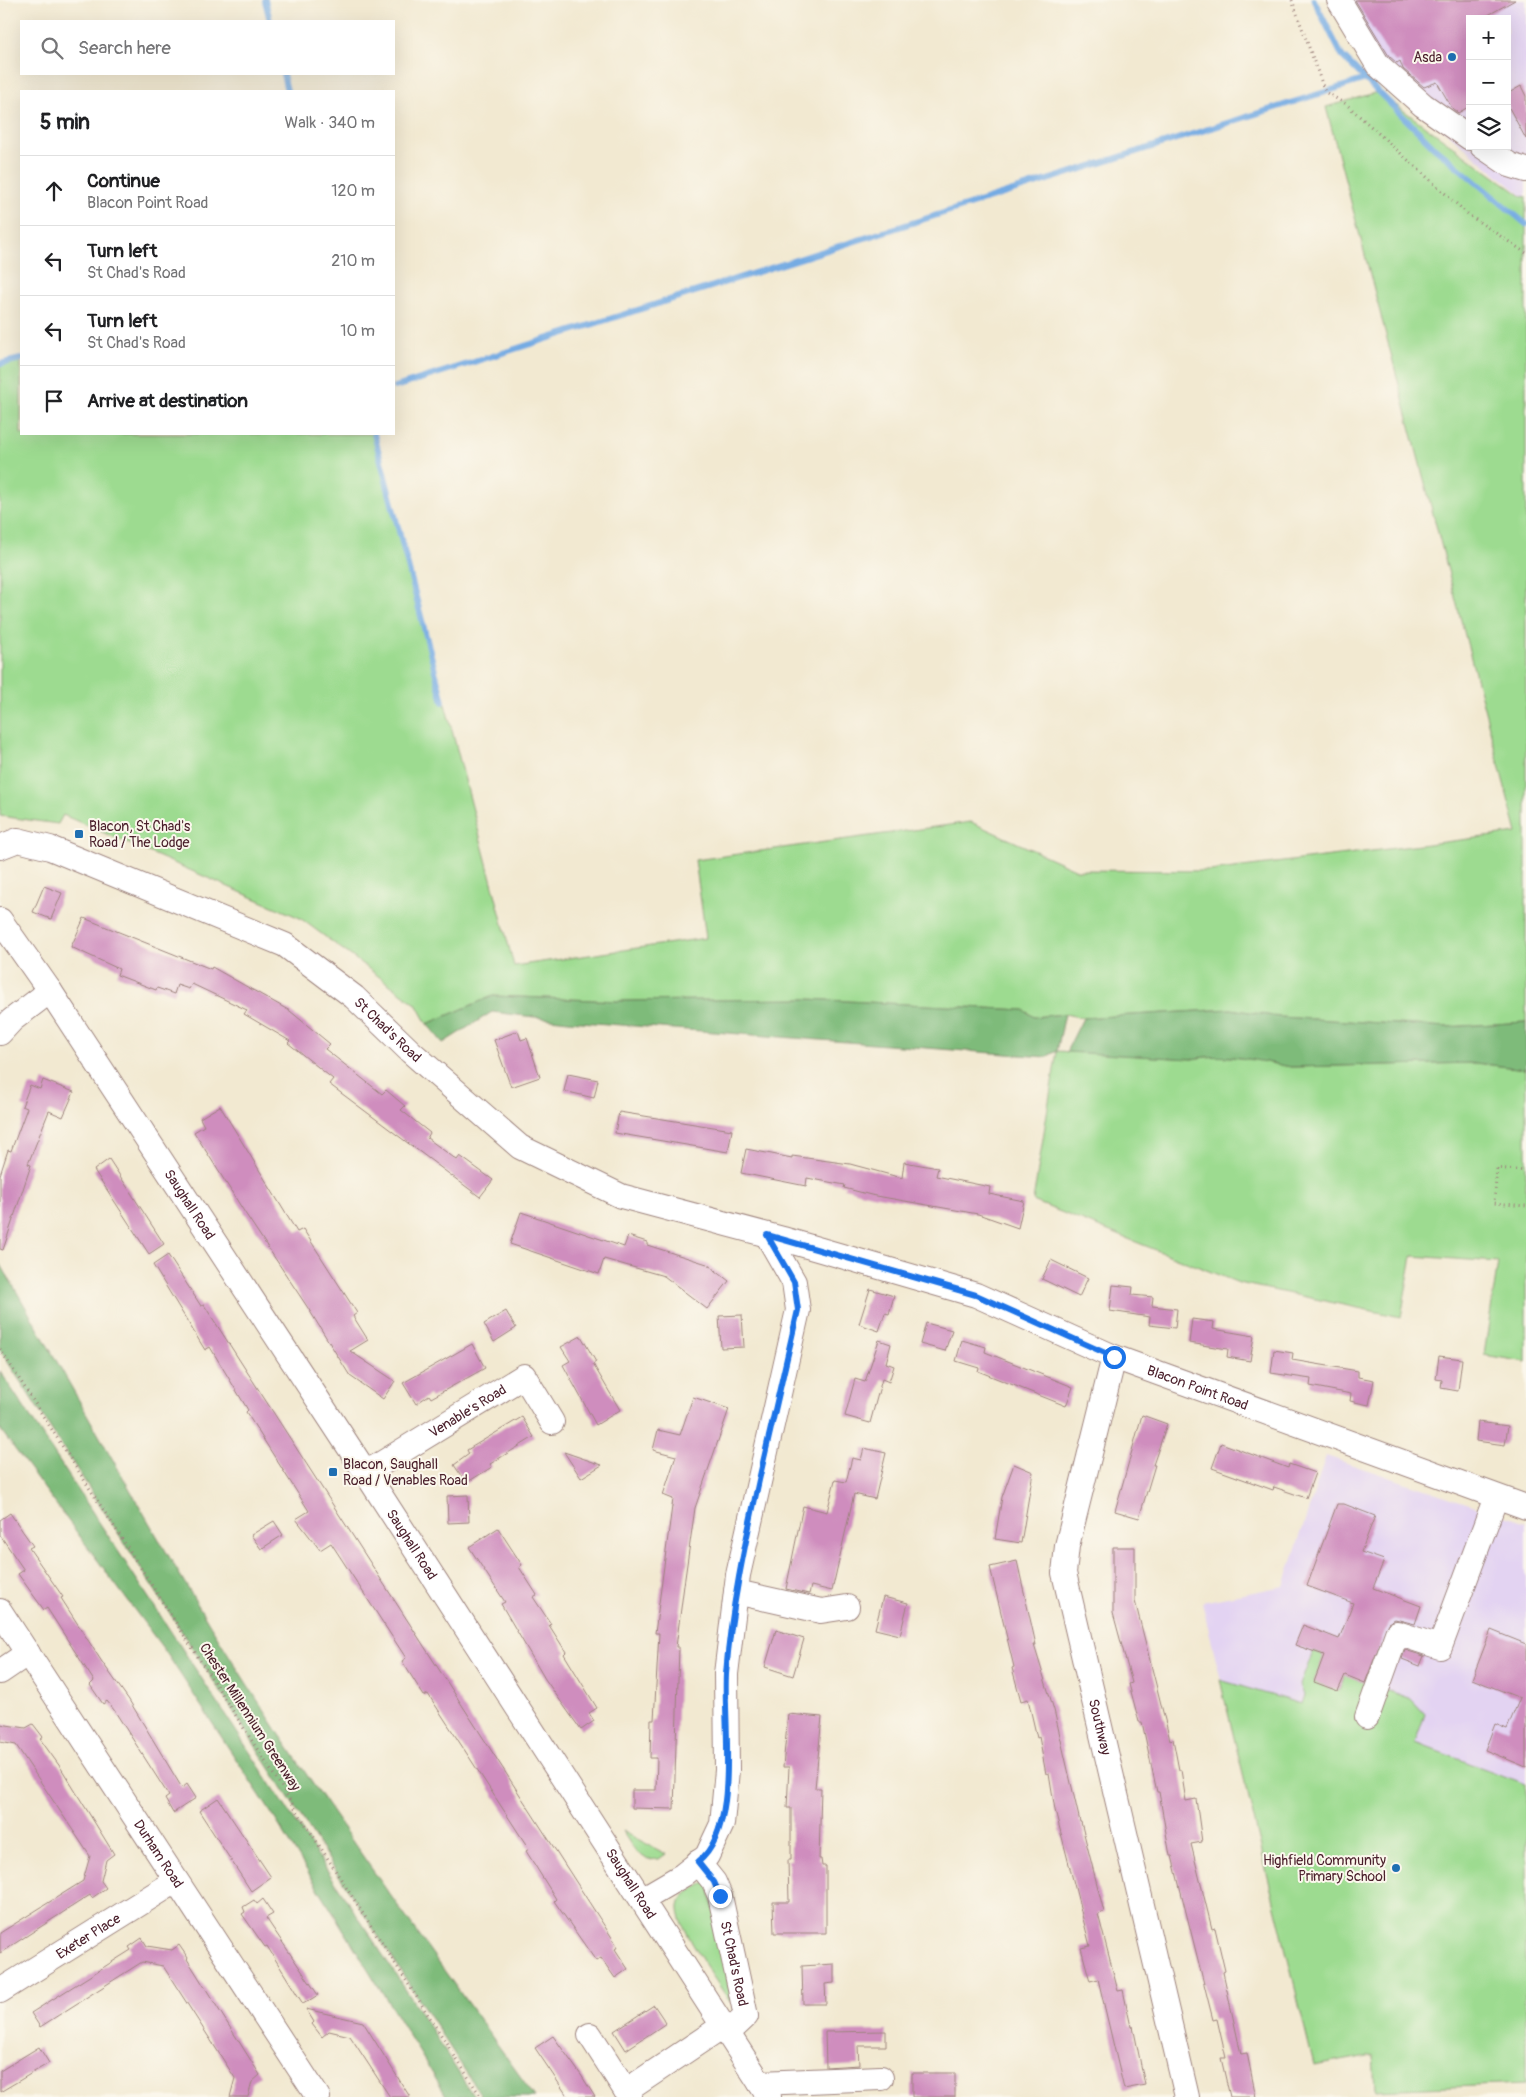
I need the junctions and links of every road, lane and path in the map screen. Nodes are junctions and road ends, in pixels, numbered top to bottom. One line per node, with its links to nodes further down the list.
1 (1292, 0): 6 (path)
2 (1339, 0): 3 (street)
3 (1466, 135)
4 (1488, 150): 5 (street)
5 (1526, 170)
6 (1526, 253)
7 (0, 847): 13 (street, St Chad's Road)
8 (0, 920): 9 (street, Saughall Road)
9 (50, 991): 10 (street); 17 (street, Saughall Road)
10 (0, 1033)
11 (1526, 1171): 12 (path)
12 (1526, 1206)
13 (775, 1237): 15 (street, Blacon Point Road); 20 (street)
14 (0, 1350): 36 (path, Chester Millennium Greenway)
15 (1114, 1357): 18 (street, Blacon Point Road); 37 (street, Southway)
16 (552, 1422): 17 (street, Venable's Road)
17 (366, 1473): 28 (street, Saughall Road)
18 (1496, 1497): 19 (street, Blacon Point Road); 25 (street)
19 (1526, 1507)
20 (736, 1592): 21 (street); 26 (street)
21 (847, 1607)
22 (0, 1610): 23 (street, Durham Road)
23 (28, 1653): 24 (street); 27 (street, Durham Road)
24 (0, 1672)
25 (1367, 1717)
26 (698, 1862): 28 (street); 30 (street, St Chad's Road)
27 (176, 1881): 29 (street, Exeter Place); 35 (street, Durham Road)
28 (642, 1899): 30 (street, Saughall Road)
29 (0, 1991)
30 (726, 2030): 33 (street, Saughall Road); 34 (street)
31 (590, 2036): 34 (street)
32 (881, 2078): 33 (street)
33 (764, 2090)
34 (628, 2094)
35 (318, 2097)
36 (481, 2097)
37 (1187, 2097)

